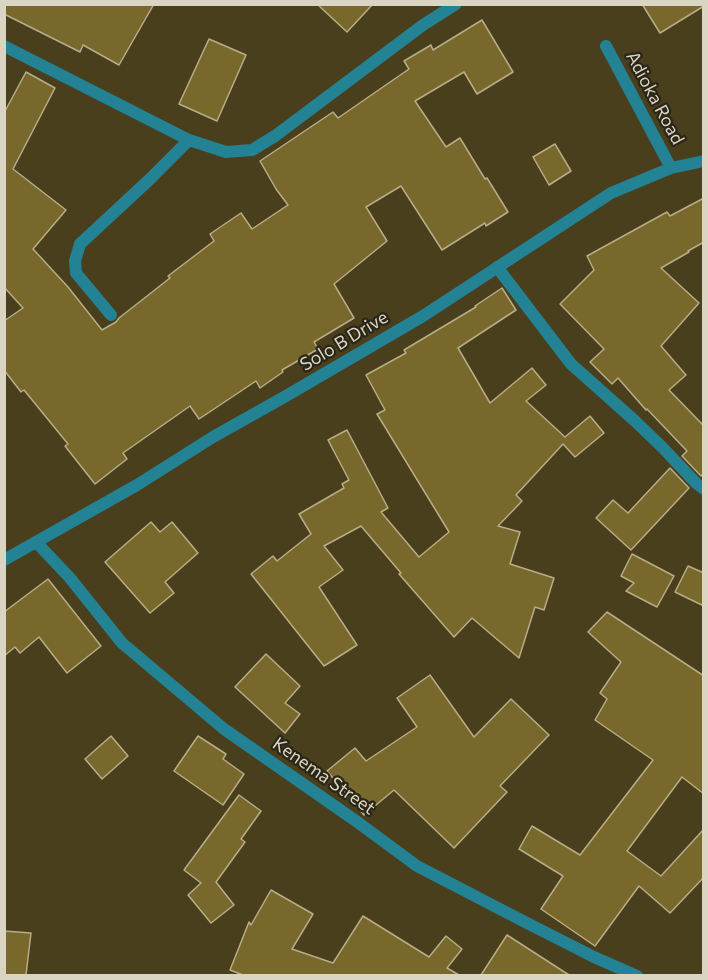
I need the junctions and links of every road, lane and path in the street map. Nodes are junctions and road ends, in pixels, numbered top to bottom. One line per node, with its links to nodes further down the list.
1 (456, 4): 4 (street)
2 (4, 46): 4 (street)
3 (606, 46): 6 (street, Adioka Road)
4 (189, 140): 8 (street)
5 (704, 160): 6 (street, Solo B Drive)
6 (672, 168): 7 (street, Solo B Drive)
7 (497, 267): 9 (street); 10 (street, Solo B Drive)
8 (111, 315)
9 (704, 489)
10 (37, 543): 11 (street, Solo B Drive); 12 (street, Kenema Street)
11 (4, 560)
12 (637, 975)

